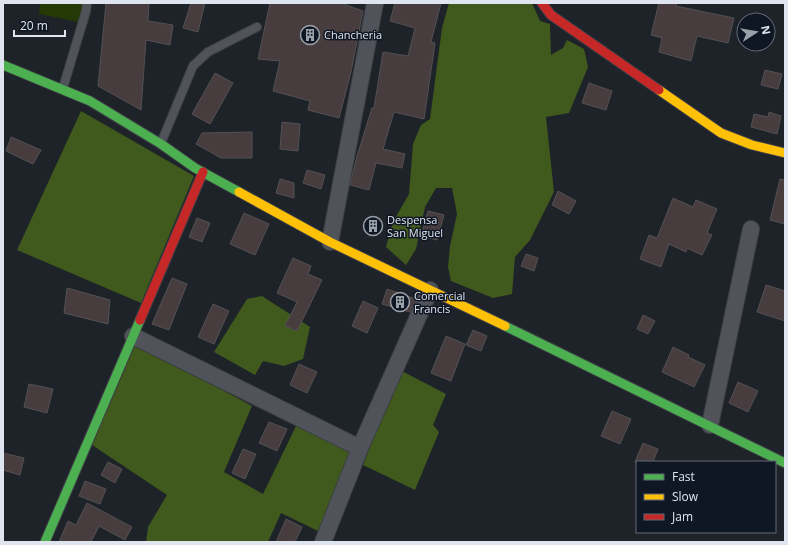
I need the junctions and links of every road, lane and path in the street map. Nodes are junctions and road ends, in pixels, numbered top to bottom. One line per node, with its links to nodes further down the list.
1 (87, 3): 6 (lane)
2 (375, 3): 11 (street)
3 (542, 3): 8 (main road)
4 (257, 27): 7 (lane)
5 (3, 65): 6 (main road)
6 (63, 89): 7 (main road)
7 (161, 144): 9 (main road)
8 (785, 153)
9 (203, 172): 11 (main road); 13 (main road)
10 (751, 229): 14 (street)
11 (330, 242): 12 (main road)
12 (430, 290): 14 (main road); 15 (street)
13 (133, 336): 15 (street); 17 (main road)
14 (710, 424): 16 (main road)
15 (360, 448): 18 (street)
16 (785, 463)
17 (45, 542)
18 (323, 542)

